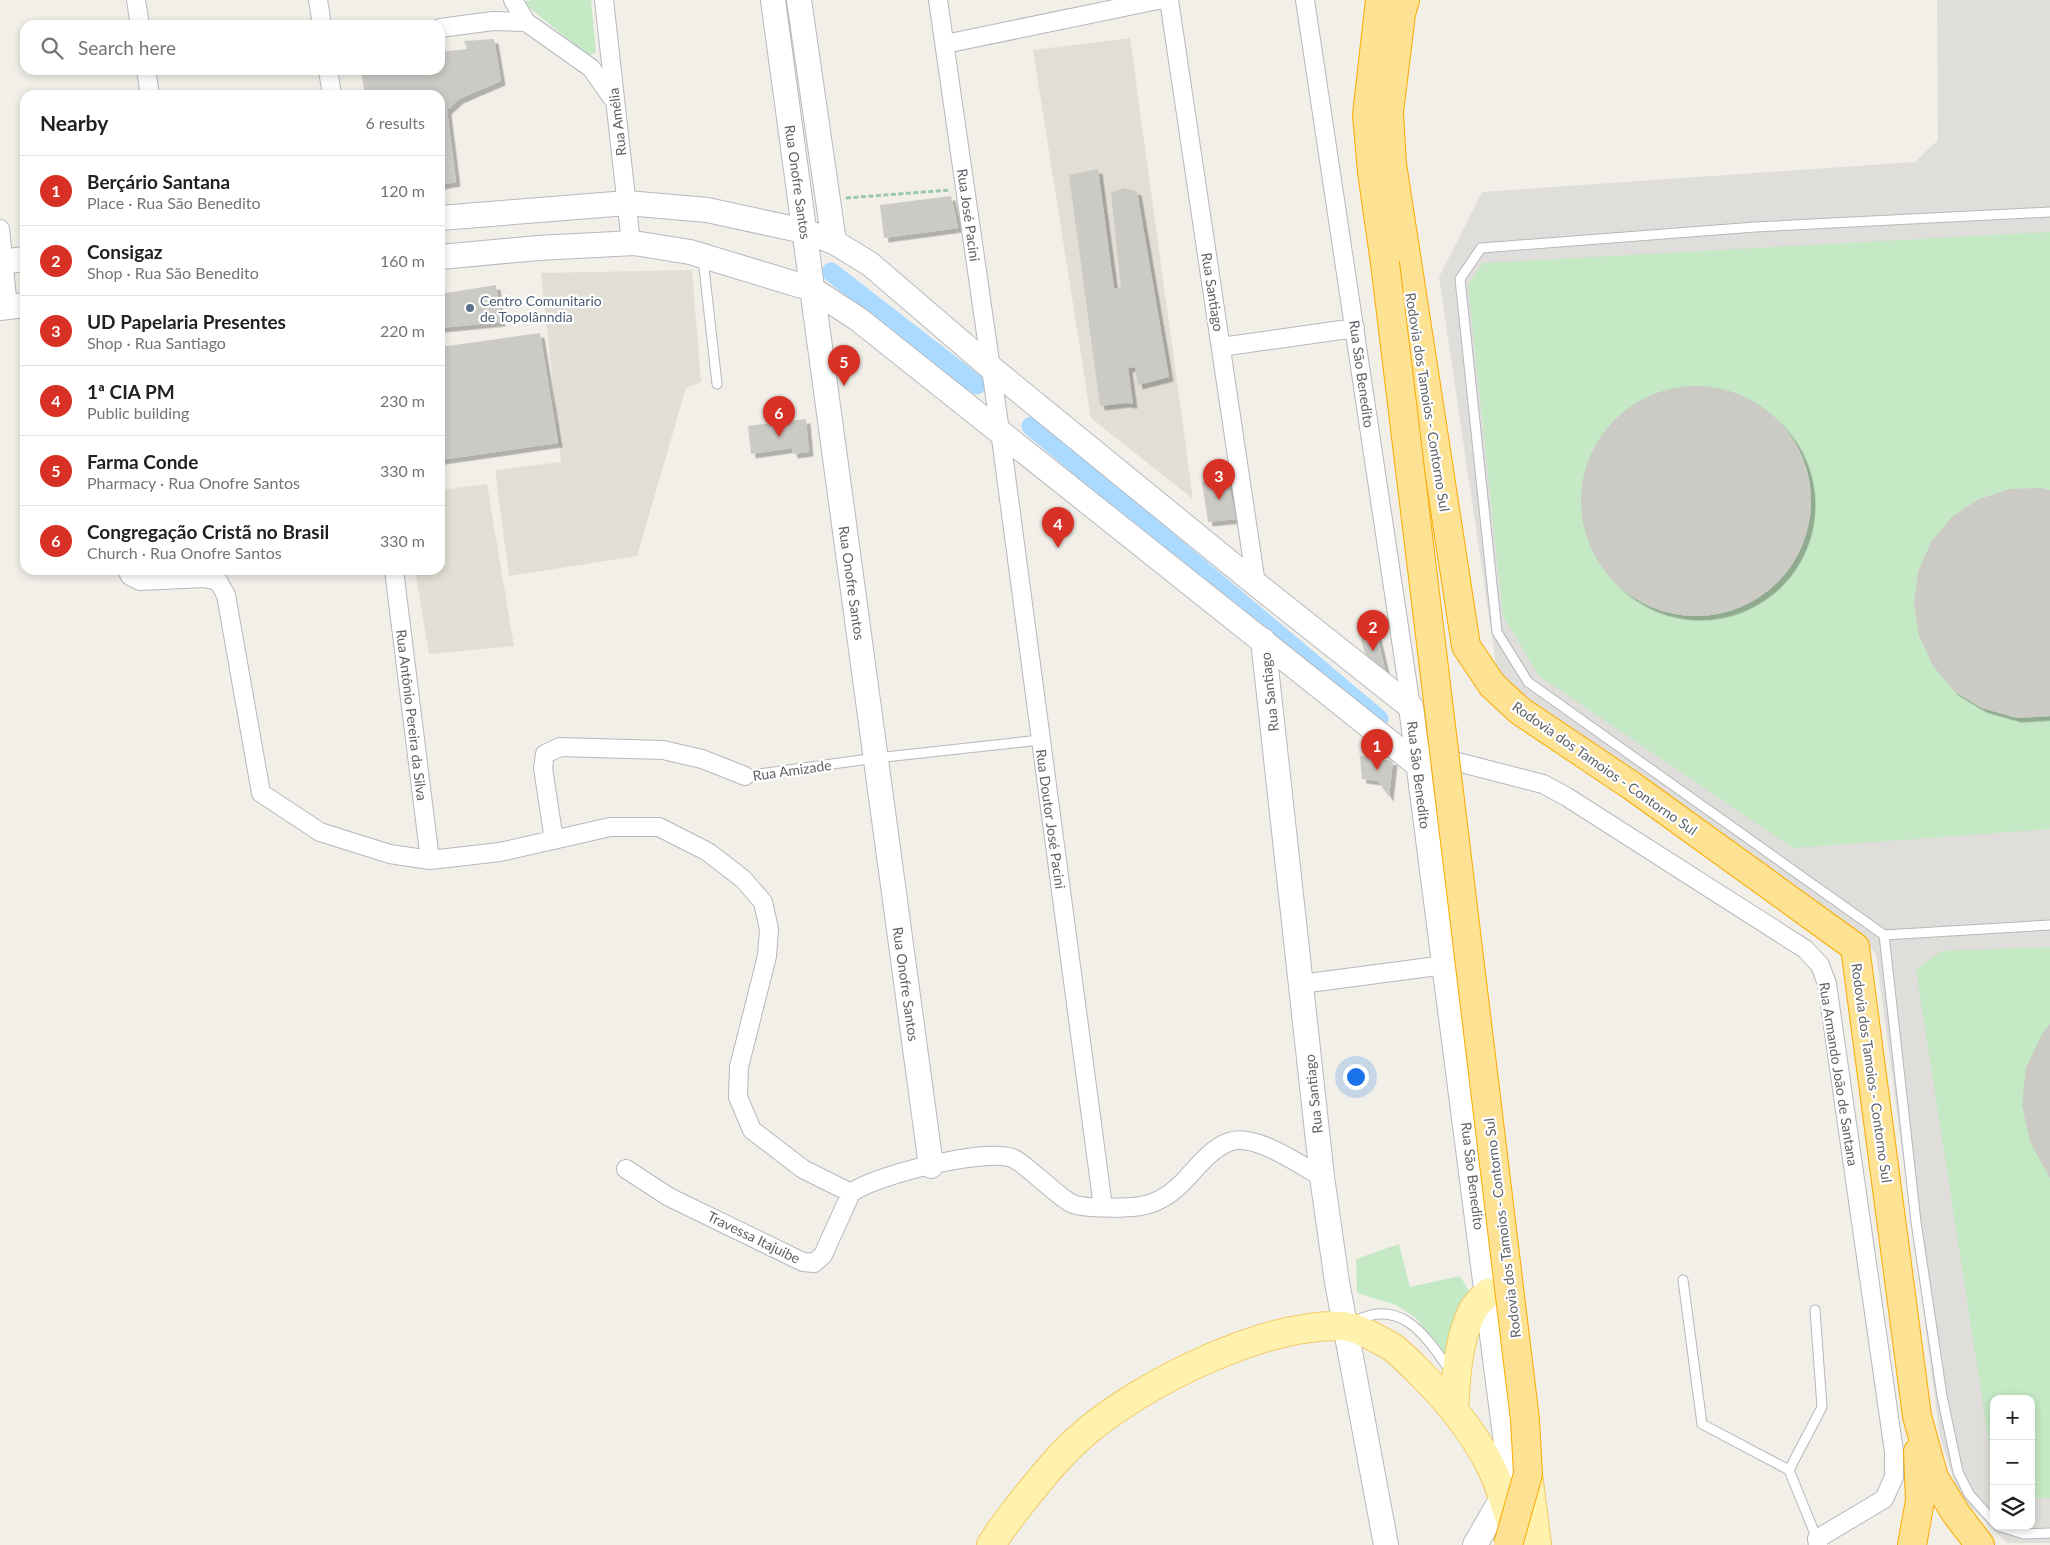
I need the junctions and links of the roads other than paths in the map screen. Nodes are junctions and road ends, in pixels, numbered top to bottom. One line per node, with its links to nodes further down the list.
1 (136, 0): 13 (street)
2 (318, 0): 14 (street)
3 (513, 0): 15 (street)
4 (604, 0): 22 (street, Rua Amélia)
5 (773, 0): 27 (street, Rua Onofre Santos)
6 (799, 0): 28 (street, Rua Onofre Santos)
7 (938, 0): 17 (street, Rua José Pacini)
8 (1158, 0): 17 (street)
9 (1169, 0): 36 (street, Rua Santiago)
10 (1305, 0): 35 (street, Rua São Benedito)
11 (1380, 0): 68 (highway, Rodovia dos Tamoios - Contorno Sul, bridge)
12 (1405, 0): 66 (highway, Rodovia dos Tamoios - Contorno Sul)
13 (139, 20)
14 (321, 20)
15 (526, 22): 16 (street); 22 (street)
16 (445, 27)
17 (945, 44): 37 (street, Rua José Pacini)
18 (147, 75): 20 (street)
19 (329, 75): 21 (street)
20 (149, 90)
21 (331, 90)
22 (614, 100): 23 (street, Rua Amélia)
23 (627, 203): 25 (street); 27 (street); 29 (street, Rua Amélia)
24 (2050, 212): 52 (lane)
25 (445, 218)
26 (0, 230): 32 (street)
27 (804, 231): 28 (street); 33 (street, Rua Onofre Santos)
28 (834, 242): 37 (street)
29 (631, 243): 30 (street); 31 (street)
30 (702, 256): 33 (street); 38 (lane)
31 (445, 257)
32 (10, 261): 34 (street)
33 (812, 289): 39 (street); 46 (street, Rua Onofre Santos)
34 (11, 307)
35 (1355, 328): 36 (street); 44 (street, Rua São Benedito)
36 (1221, 347): 42 (street, Rua Santiago)
37 (990, 367): 39 (street, Rua José Pacini); 42 (street)
38 (717, 384)
39 (1000, 431): 43 (street); 45 (street, Rua Doutor José Pacini)
40 (130, 575): 50 (street)
41 (395, 575): 50 (street, Rua Antônio Pereira da Silva)
42 (1256, 584): 44 (street)
43 (1263, 640): 47 (street); 54 (street, Rua Santiago)
44 (1410, 707): 47 (street, Rua São Benedito)
45 (1040, 740): 46 (lane, Rua Amizade); 59 (street, Rua Doutor José Pacini)
46 (876, 758): 48 (lane, Rua Amizade); 55 (street, Rua Onofre Santos)
47 (1416, 758): 53 (street, Rua São Benedito); 73 (street, Rua Armando João de Santana)
48 (745, 776): 49 (street, Rua Amizade)
49 (554, 840): 50 (street); 58 (street)
50 (430, 860)
51 (2050, 925): 52 (lane)
52 (1884, 936): 70 (lane)
53 (1446, 965): 54 (street); 61 (street, Rua São Benedito)
54 (1301, 984): 57 (street, Rua Santiago)
55 (930, 1166): 58 (street); 59 (street)
56 (626, 1168): 58 (street, Travessa Itajuibe)
57 (1322, 1178): 59 (street); 63 (street, Rua Santiago)
58 (851, 1193)
59 (1103, 1207)
60 (1683, 1280): 67 (lane)
61 (1488, 1293): 64 (main road); 69 (street, Rua São Benedito)
62 (1815, 1310): 67 (lane)
63 (1346, 1326): 64 (lane); 65 (main road); 74 (main road); 75 (street, Rua Santiago)
64 (1456, 1378): 65 (main road)
65 (1454, 1409): 69 (main road)
66 (1917, 1416): 80 (highway, Rodovia dos Tamoios - Contorno Sul); 81 (highway, Rodovia dos Tamoios - Contorno Sul)
67 (1788, 1470): 73 (lane)
68 (1528, 1474): 77 (highway, Rodovia dos Tamoios - Contorno Sul, bridge); 79 (main road, Rodovia dos Tamoios - Contorno Sul)
69 (1502, 1498): 76 (street, Rua São Benedito); 78 (main road)
70 (1990, 1518)
71 (2011, 1530): 72 (lane)
72 (2050, 1533)
73 (1817, 1542)
74 (991, 1545)
75 (1386, 1545)
76 (1476, 1545)
77 (1508, 1545)
78 (1522, 1545)
79 (1537, 1545)
80 (1912, 1545)
81 (1980, 1545)

